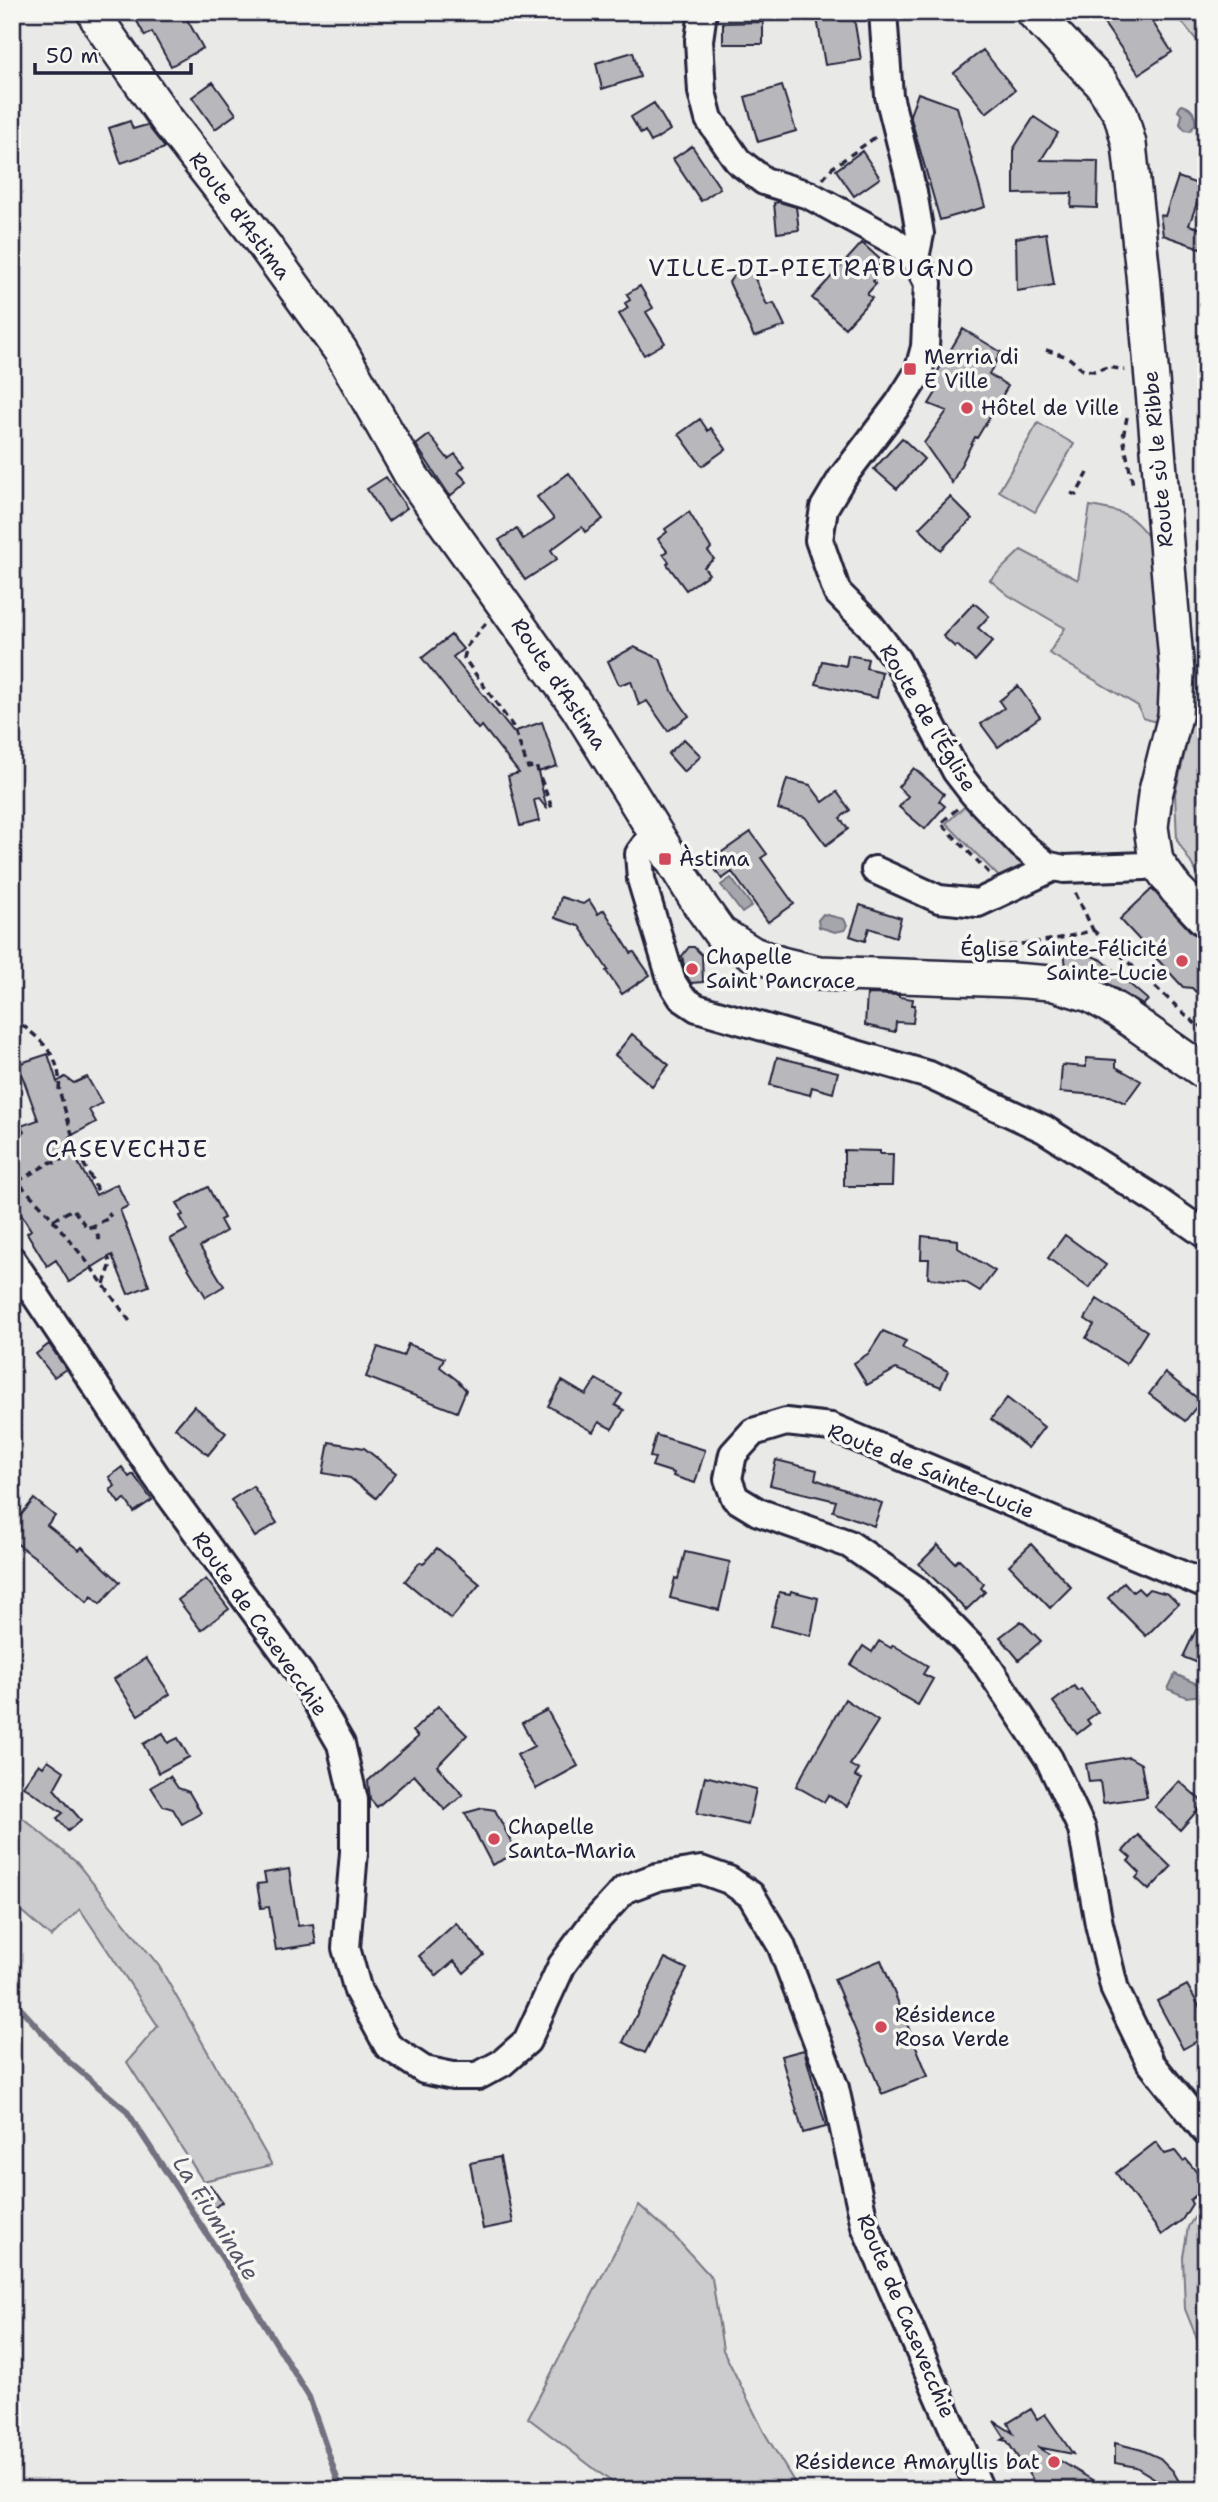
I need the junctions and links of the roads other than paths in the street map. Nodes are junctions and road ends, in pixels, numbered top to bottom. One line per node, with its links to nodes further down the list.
1 (94, 12): 6 (main road, Route d'Astima)
2 (703, 12): 5 (street)
3 (883, 12): 5 (street)
4 (1033, 12): 7 (main road, Route sù le Ribbe)
5 (915, 258): 8 (street, Route de l'Église)
6 (655, 832): 11 (main road, Route d'Astima); 12 (street)
7 (1156, 861): 8 (street); 10 (main road, Route sù le Ribbe)
8 (1059, 868): 9 (street)
9 (875, 870)
10 (1206, 920)
11 (1206, 1073)
12 (1206, 1235)
13 (12, 1260): 16 (street, Route de Casevecchie)
14 (1206, 1585): 15 (street, Route de Sainte-Lucie)
15 (1206, 2132)
16 (980, 2490)

